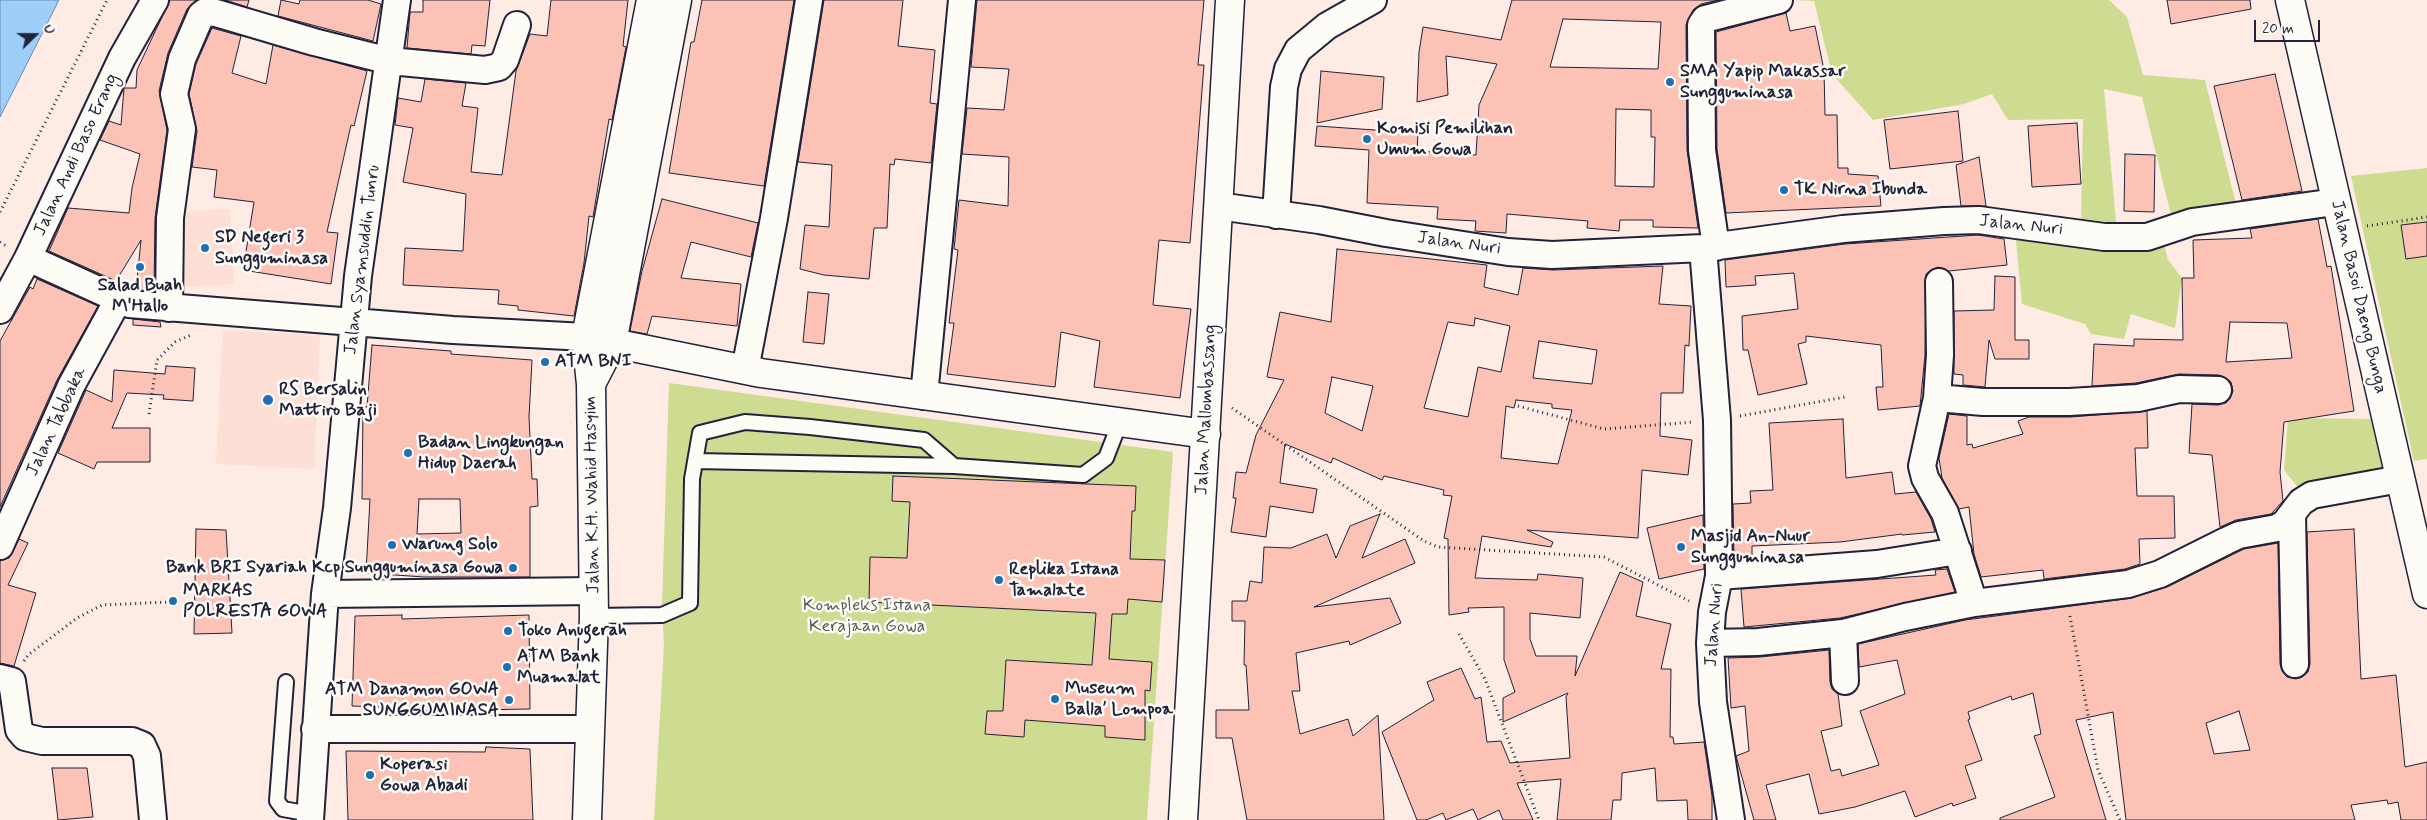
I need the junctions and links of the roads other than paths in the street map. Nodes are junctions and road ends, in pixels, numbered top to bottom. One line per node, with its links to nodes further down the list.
1 (154, 0): 18 (street, Jalan Andi Baso Erang)
2 (397, 0): 13 (street, Jalan Syamsuddin Tunru)
3 (651, 0): 24 (main road)
4 (677, 0): 25 (main road, Jalan K.H. Wahid Hasyim)
5 (809, 0): 26 (street)
6 (962, 0): 29 (street)
7 (1230, 0): 15 (main road, Jalan Mallombassang)
8 (1373, 0): 16 (street)
9 (1778, 0): 11 (street)
10 (2290, 0): 14 (main road, Jalan Basoi Daeng Bunga)
11 (1704, 10): 17 (street)
12 (517, 25): 13 (street)
13 (390, 61): 21 (street); 23 (street, Jalan Syamsuddin Tunru)
14 (2335, 202): 17 (street, Jalan Nuri); 35 (main road, Jalan Basoi Daeng Bunga)
15 (1218, 206): 16 (street, Jalan Nuri); 32 (main road, Jalan Mallombassang)
16 (1276, 215): 17 (street, Jalan Nuri)
17 (1710, 248): 39 (street, Jalan Nuri)
18 (28, 258): 20 (street); 22 (street, Jalan Andi Baso Erang)
19 (1939, 282): 30 (street)
20 (118, 300): 21 (street); 37 (street, Jalan Tabbaka)
21 (169, 308): 23 (street)
22 (0, 310)
23 (354, 321): 24 (street); 40 (street, Jalan Syamsuddin Tunru)
24 (586, 337): 25 (main road); 27 (main road)
25 (612, 343): 26 (main road); 27 (main road, Jalan K.H. Wahid Hasyim)
26 (745, 370): 29 (main road)
27 (592, 384): 42 (main road, Jalan K.H. Wahid Hasyim)
28 (2218, 390): 30 (street)
29 (924, 396): 31 (main road)
30 (1937, 398): 38 (street)
31 (1120, 422): 32 (main road); 34 (lane)
32 (1206, 434): 55 (main road, Jalan Mallombassang)
33 (695, 461): 34 (lane); 34 (lane); 42 (lane)
34 (954, 466)
35 (2400, 479): 36 (street); 41 (main road, Jalan Basoi Daeng Bunga)
36 (2292, 515): 43 (street); 46 (street)
37 (0, 546)
38 (1958, 551): 39 (street); 43 (street)
39 (1719, 576): 45 (street, Jalan Nuri)
40 (326, 594): 42 (street); 50 (street, Jalan Syamsuddin Tunru)
41 (2427, 594)
42 (594, 603): 51 (main road, Jalan K.H. Wahid Hasyim)
43 (1974, 603): 44 (street)
44 (1843, 633): 45 (street); 49 (street)
45 (1710, 643): 56 (street, Jalan Nuri)
46 (2295, 664)
47 (6, 679): 53 (street)
48 (286, 682): 52 (lane)
49 (1845, 682)
50 (315, 729): 51 (street); 52 (street, Jalan Syamsuddin Tunru)
51 (590, 729): 54 (main road, Jalan K.H. Wahid Hasyim)
52 (310, 817)
53 (153, 820)
54 (587, 820)
55 (1183, 820)
56 (1731, 820)

